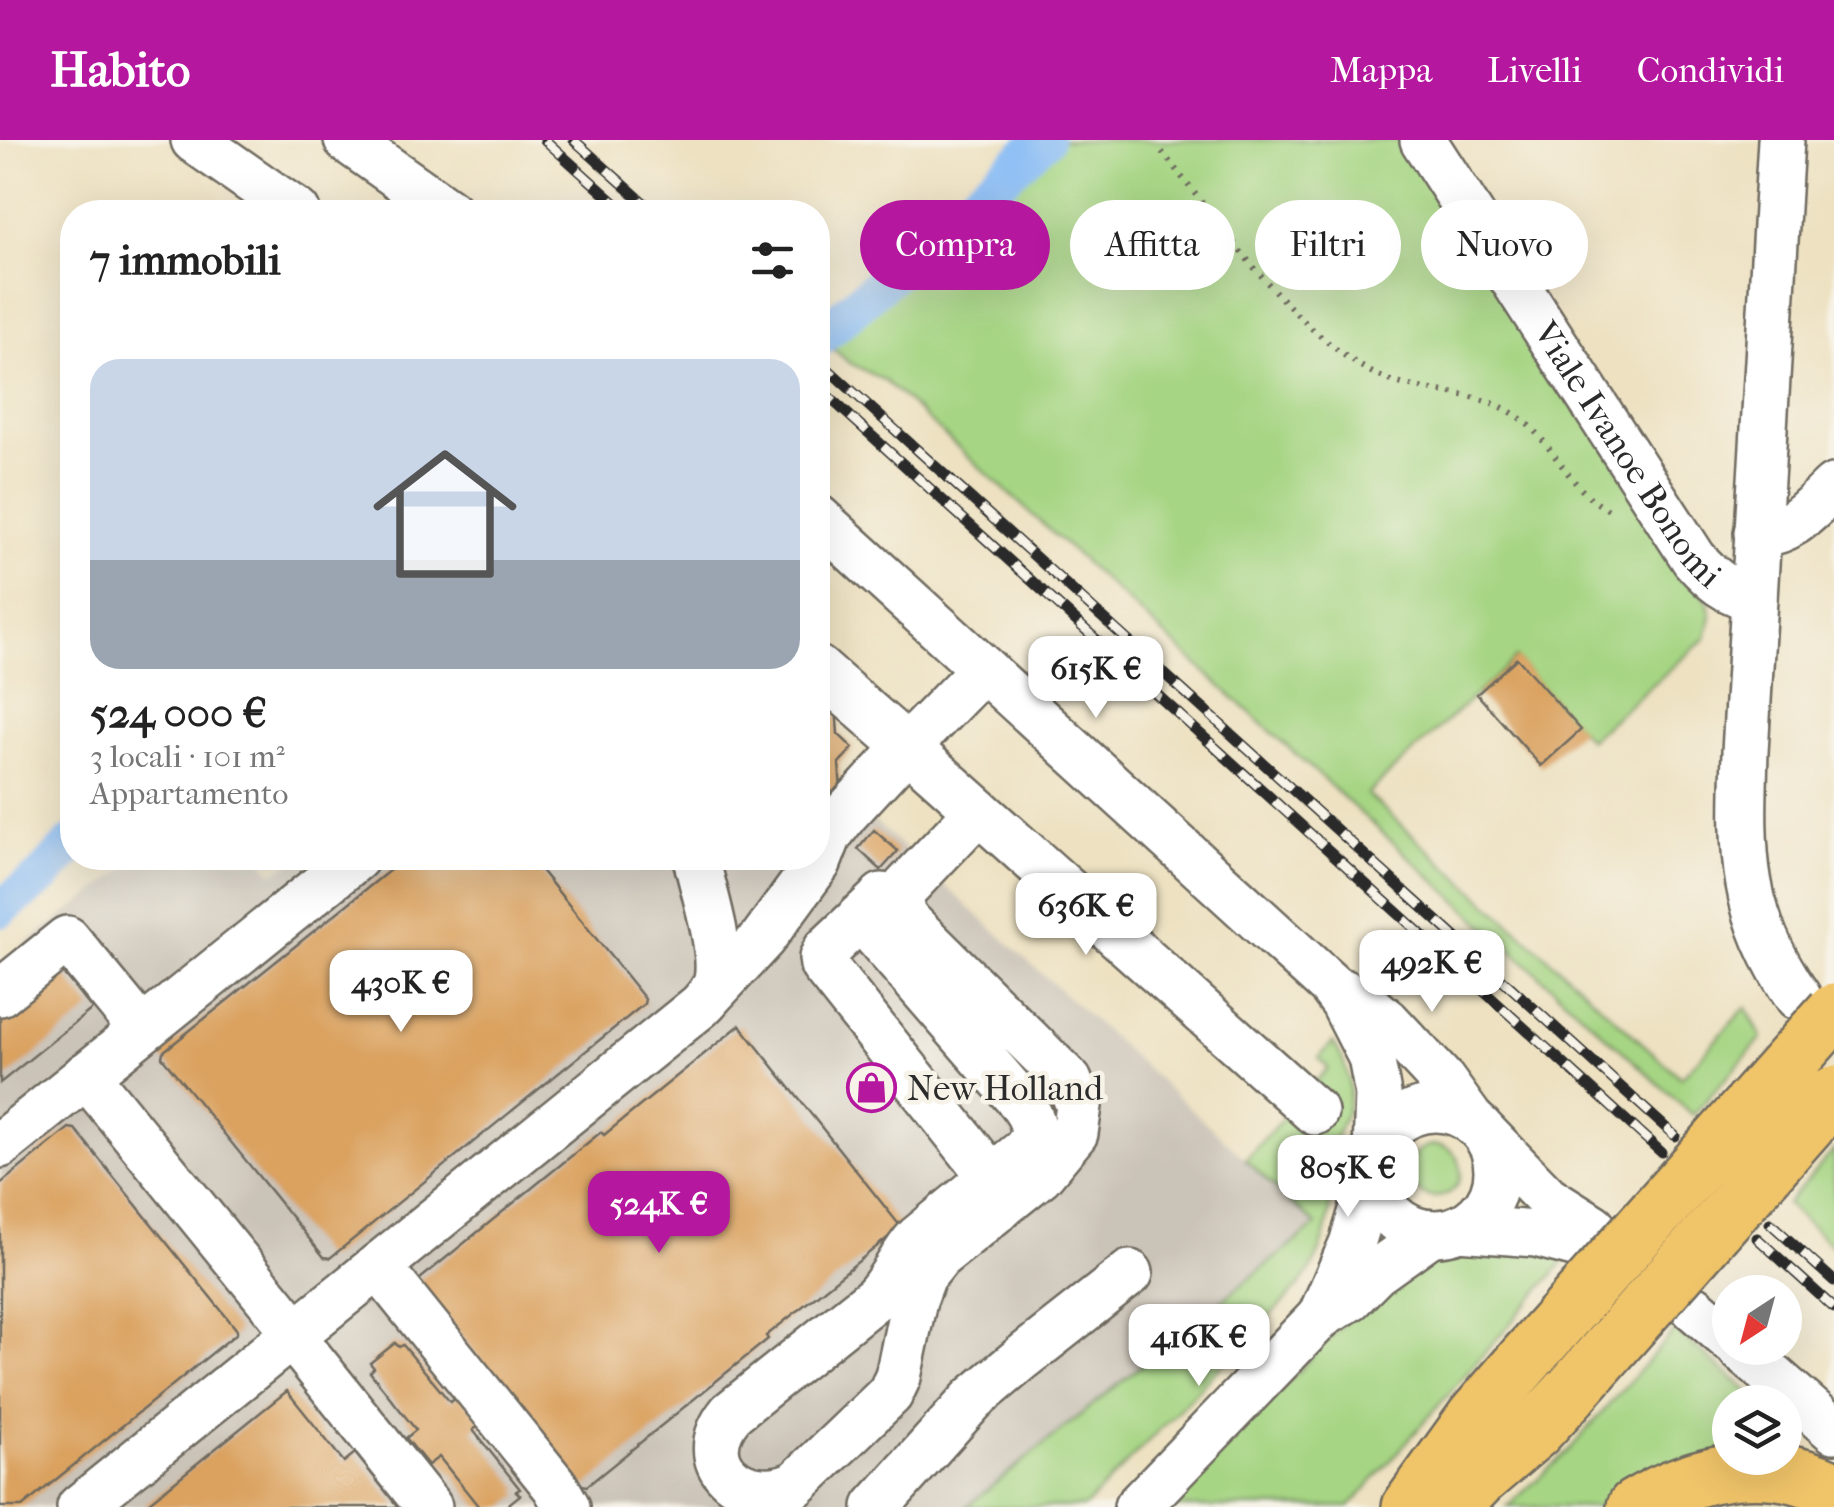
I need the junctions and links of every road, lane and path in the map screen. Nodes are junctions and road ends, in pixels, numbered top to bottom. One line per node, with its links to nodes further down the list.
1 (346, 140): 7 (street)
2 (1423, 140): 12 (street, Viale Ivanoe Bonomi)
3 (1781, 140): 11 (street, Viale Ivanoe Bonomi)
4 (206, 143): 6 (street)
5 (1162, 152): 9 (path)
6 (280, 200)
7 (432, 200)
8 (1834, 487): 11 (street)
9 (1619, 513)
10 (830, 529): 13 (street)
11 (1757, 533): 12 (street, Viale Ivanoe Bonomi)
12 (1754, 598): 24 (street, Viale Ivanoe Bonomi)
13 (983, 669): 15 (street); 22 (street)
14 (830, 680): 15 (street)
15 (907, 747): 16 (street); 17 (street)
16 (978, 811): 21 (street); 29 (street)
17 (836, 814)
18 (341, 870): 26 (street)
19 (698, 870): 25 (street)
20 (813, 870): 25 (street)
21 (890, 904): 33 (street); 33 (street); 33 (street)
22 (1325, 980): 30 (street); 32 (street)
23 (0, 993): 26 (street)
24 (1816, 1005): 43 (highway, bridge)
25 (700, 1006): 35 (street)
26 (142, 1030): 27 (street)
27 (86, 1075): 31 (street); 40 (street)
28 (1834, 1094): 42 (highway, bridge)
29 (1315, 1112)
30 (1478, 1127): 32 (street); 34 (street); 34 (street)
31 (0, 1145)
32 (1374, 1163): 34 (street); 38 (street)
33 (976, 1190)
34 (1445, 1231): 38 (street)
35 (378, 1266): 40 (street); 48 (street)
36 (1130, 1273): 49 (street)
37 (1694, 1308): 39 (street)
38 (1315, 1323): 50 (street)
39 (1712, 1324)
40 (294, 1334): 46 (street); 47 (street)
41 (1759, 1365): 44 (street)
42 (1558, 1406): 53 (highway); 54 (highway)
43 (1475, 1416): 51 (highway); 52 (highway)
44 (1834, 1430)
45 (1834, 1489): 55 (highway)
46 (80, 1507)
47 (429, 1507)
48 (568, 1507)
49 (876, 1507)
50 (1137, 1507)
51 (1376, 1507)
52 (1410, 1507)
53 (1452, 1507)
54 (1484, 1507)
55 (1635, 1507)

